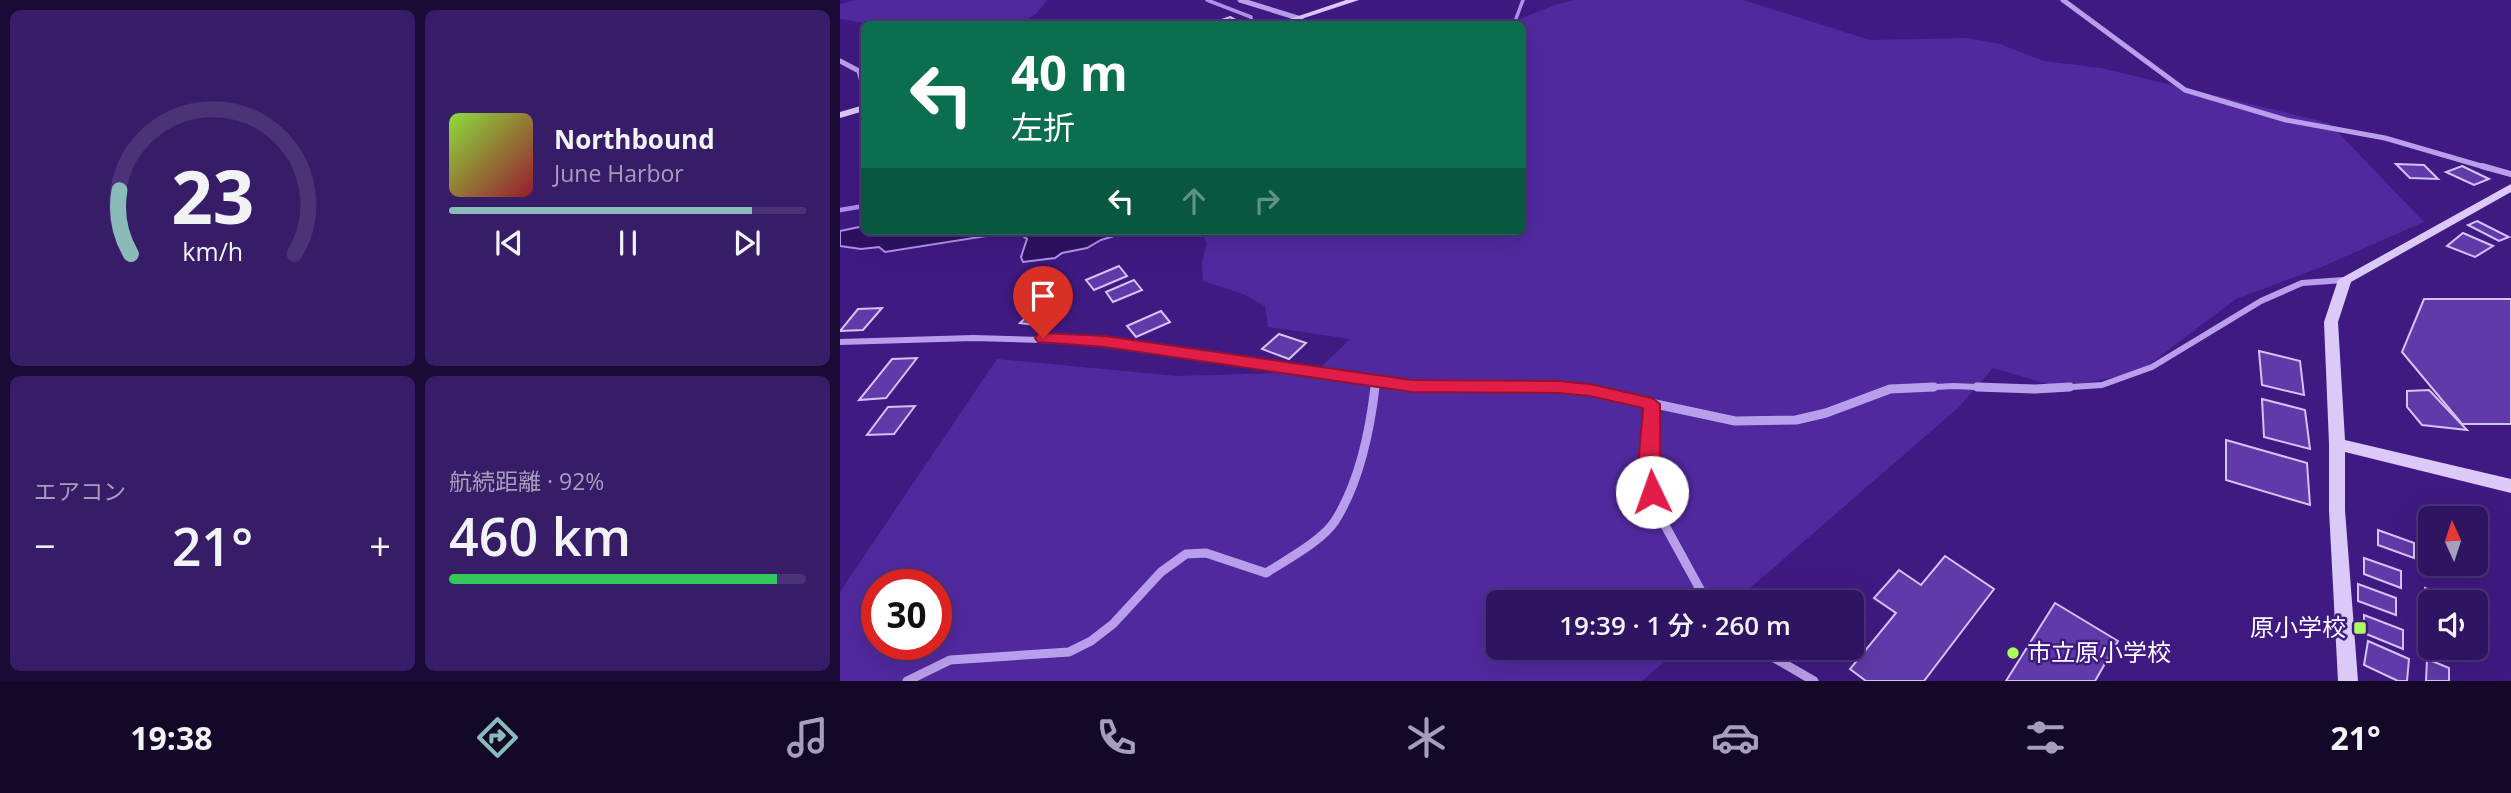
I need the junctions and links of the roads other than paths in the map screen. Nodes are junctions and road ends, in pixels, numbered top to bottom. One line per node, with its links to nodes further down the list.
1 (1240, 0): 4 (street)
2 (1355, 0): 4 (street)
3 (2063, 0): 10 (street)
4 (1301, 19): 5 (street)
5 (1292, 21)
6 (840, 61): 7 (street)
7 (861, 78)
8 (861, 109): 9 (street)
9 (840, 115)
10 (2511, 174)
11 (2511, 187): 12 (street)
12 (2345, 280): 15 (street); 16 (street)
13 (840, 342): 14 (street)
14 (1376, 380): 15 (street); 20 (street)
15 (1652, 404): 18 (street)
16 (2337, 444): 17 (street); 22 (street)
17 (2511, 486)
18 (1700, 590)
19 (1778, 660): 21 (street)
20 (907, 681)
21 (1814, 681)
22 (2348, 681)

